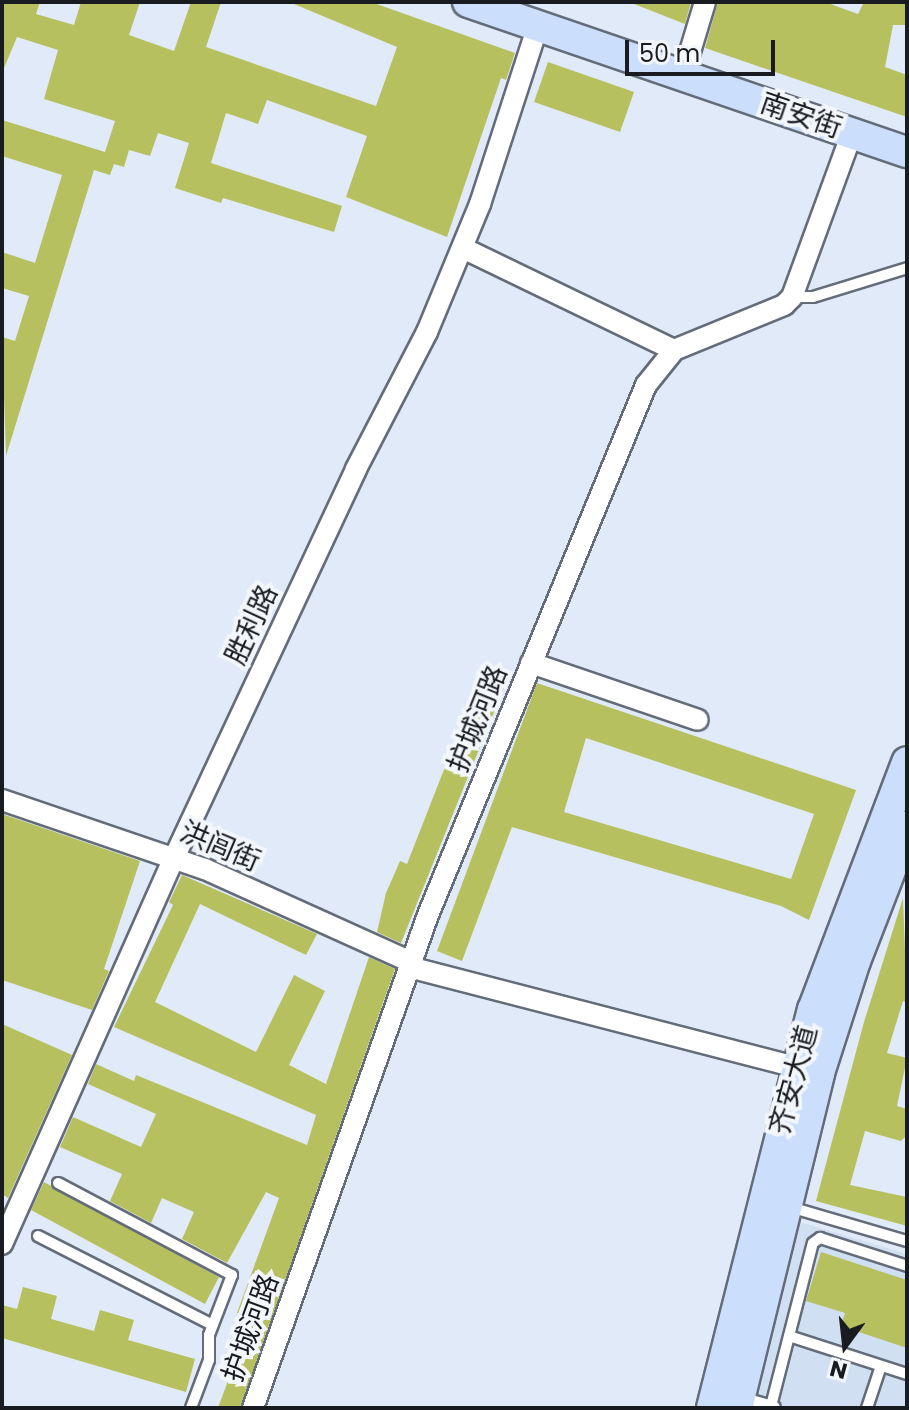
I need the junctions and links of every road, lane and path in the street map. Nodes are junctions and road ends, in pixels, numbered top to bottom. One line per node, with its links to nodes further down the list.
1 (468, 2): 3 (main road, 南安街)
2 (705, 2): 4 (street)
3 (538, 26): 4 (main road, 南安街); 7 (street, 胜利路)
4 (683, 75): 5 (main road, 南安街)
5 (852, 133): 6 (main road, 南安街); 9 (street)
6 (907, 152)
7 (463, 248): 10 (street); 16 (street, 胜利路)
8 (907, 268): 9 (lane)
9 (792, 297): 10 (street, 护城河路)
10 (674, 350): 11 (street, 护城河路)
11 (531, 663): 12 (street); 17 (street, 护城河路)
12 (698, 720)
13 (907, 762): 18 (main road, 齐安大道)
14 (2, 800): 16 (street, 洪闾街)
15 (907, 827): 20 (main road, 齐安大道)
16 (174, 858): 17 (street, 洪闾街); 23 (street, 胜利路)
17 (410, 965): 18 (street, 洪闾街); 32 (street, 护城河路)
18 (796, 1067): 20 (main road, 齐安大道)
19 (58, 1183): 25 (lane)
20 (774, 1203): 22 (lane); 29 (main road, 齐安大道)
21 (38, 1236): 25 (lane)
22 (907, 1241)
23 (2, 1244)
24 (907, 1266): 26 (lane)
25 (213, 1325): 31 (lane)
26 (789, 1336): 27 (lane); 30 (lane)
27 (881, 1366): 28 (lane); 33 (lane)
28 (907, 1374)
29 (730, 1404): 30 (lane)
30 (774, 1407)
31 (191, 1408)
32 (253, 1408)
33 (867, 1408)

